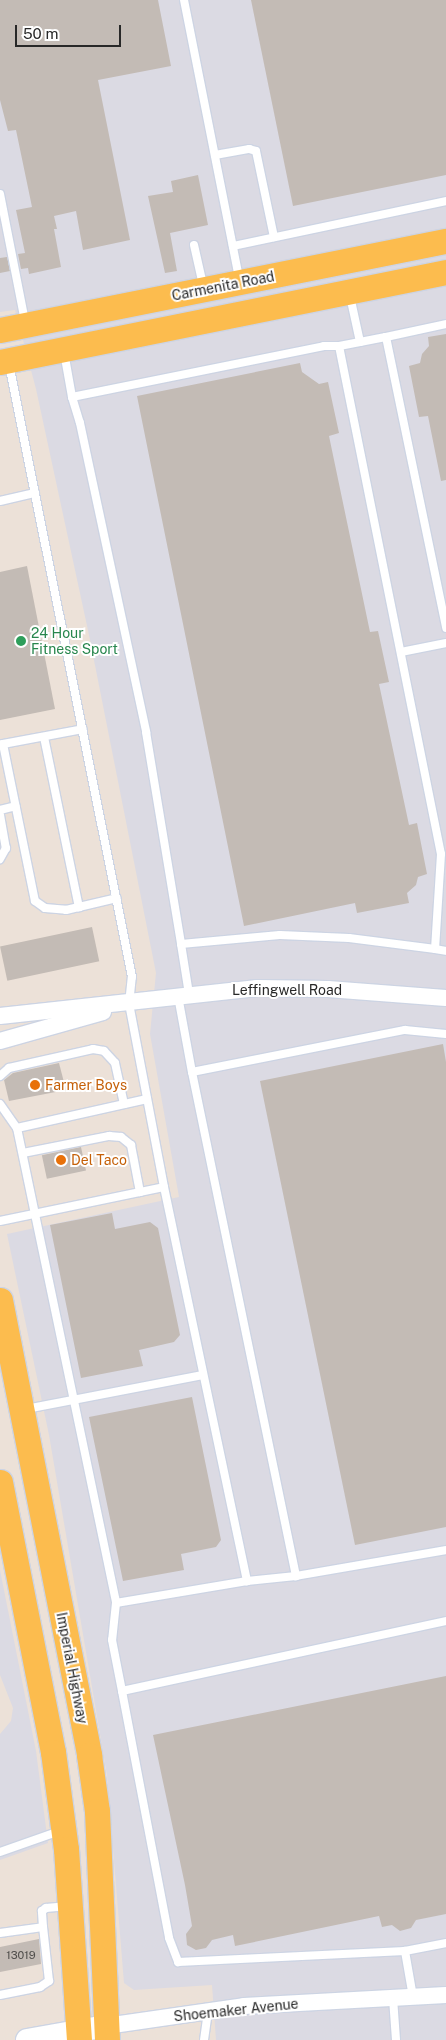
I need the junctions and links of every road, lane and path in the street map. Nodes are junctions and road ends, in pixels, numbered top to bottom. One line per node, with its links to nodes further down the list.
1 (184, 0): 2 (lane)
2 (215, 155): 5 (lane); 8 (lane)
3 (0, 194): 14 (lane)
4 (446, 201): 5 (lane)
5 (274, 237): 8 (lane)
6 (446, 241): 10 (main road, Carmenita Road)
7 (194, 245): 11 (lane)
8 (233, 246): 10 (lane)
9 (446, 272): 12 (main road)
10 (240, 282): 11 (main road, Carmenita Road)
11 (203, 290): 14 (main road, Carmenita Road)
12 (349, 292): 17 (lane); 19 (main road)
13 (446, 324): 16 (lane)
14 (26, 325): 15 (main road, Carmenita Road)
15 (0, 330)
16 (386, 337): 17 (lane); 24 (lane)
17 (360, 342): 18 (lane)
18 (339, 346): 21 (lane); 26 (lane)
19 (63, 349): 20 (main road); 21 (lane)
20 (4, 361): 22 (lane)
21 (72, 397): 36 (lane)
22 (35, 493): 23 (lane); 27 (lane)
23 (0, 501)
24 (446, 628)
25 (446, 643): 26 (lane)
26 (401, 652): 37 (lane)
27 (83, 729): 28 (lane); 34 (lane)
28 (44, 737): 29 (lane); 35 (lane)
29 (1, 744): 30 (lane)
30 (16, 806): 31 (lane); 35 (lane)
31 (0, 810)
32 (0, 815): 33 (lane)
33 (0, 859)
34 (117, 898): 35 (lane); 41 (lane)
35 (79, 907)
36 (181, 944): 37 (lane); 39 (lane)
37 (435, 949): 38 (lane)
38 (446, 951)
39 (184, 995): 40 (street, Leffingwell Road); 41 (street, Leffingwell Road); 45 (lane)
40 (446, 998)
41 (129, 1004): 42 (street, Leffingwell Road); 44 (street, Leffingwell Road); 47 (lane)
42 (0, 1016)
43 (446, 1034): 45 (lane)
44 (0, 1040)
45 (192, 1072): 63 (lane)
46 (0, 1076): 49 (lane)
47 (147, 1099): 49 (lane); 52 (lane)
48 (0, 1104): 50 (lane)
49 (124, 1104): 50 (lane)
50 (18, 1128): 51 (lane)
51 (23, 1153): 53 (lane); 54 (lane)
52 (164, 1188): 53 (lane); 57 (lane)
53 (140, 1192): 54 (lane)
54 (36, 1214): 55 (lane); 59 (lane)
55 (0, 1221)
56 (0, 1300): 58 (main road, Imperial Highway)
57 (203, 1374): 59 (lane); 64 (lane)
58 (8, 1382): 60 (main road, Imperial Highway)
59 (74, 1399): 60 (lane); 65 (lane)
60 (21, 1410): 80 (main road, Imperial Highway)
61 (0, 1482): 68 (main road)
62 (446, 1550): 63 (lane)
63 (296, 1576): 64 (lane)
64 (247, 1581): 65 (lane)
65 (116, 1603): 67 (lane)
66 (446, 1621): 67 (lane)
67 (122, 1691): 74 (lane)
68 (64, 1830): 69 (lane); 70 (main road)
69 (0, 1852)
70 (70, 1905): 71 (lane); 81 (main road)
71 (42, 1927): 72 (lane); 75 (lane)
72 (0, 1934)
73 (446, 1943): 74 (lane)
74 (405, 1950): 77 (lane)
75 (0, 1995)
76 (446, 1995): 77 (street, Shoemaker Avenue)
77 (413, 1997): 78 (street, Shoemaker Avenue)
78 (393, 1998): 79 (street, Shoemaker Avenue); 84 (lane)
79 (208, 2011): 80 (street, Shoemaker Avenue); 83 (lane)
80 (107, 2033): 81 (main road, Shoemaker Avenue)
81 (79, 2035): 82 (main road, Shoemaker Avenue)
82 (27, 2040)
83 (204, 2040)
84 (396, 2040)

